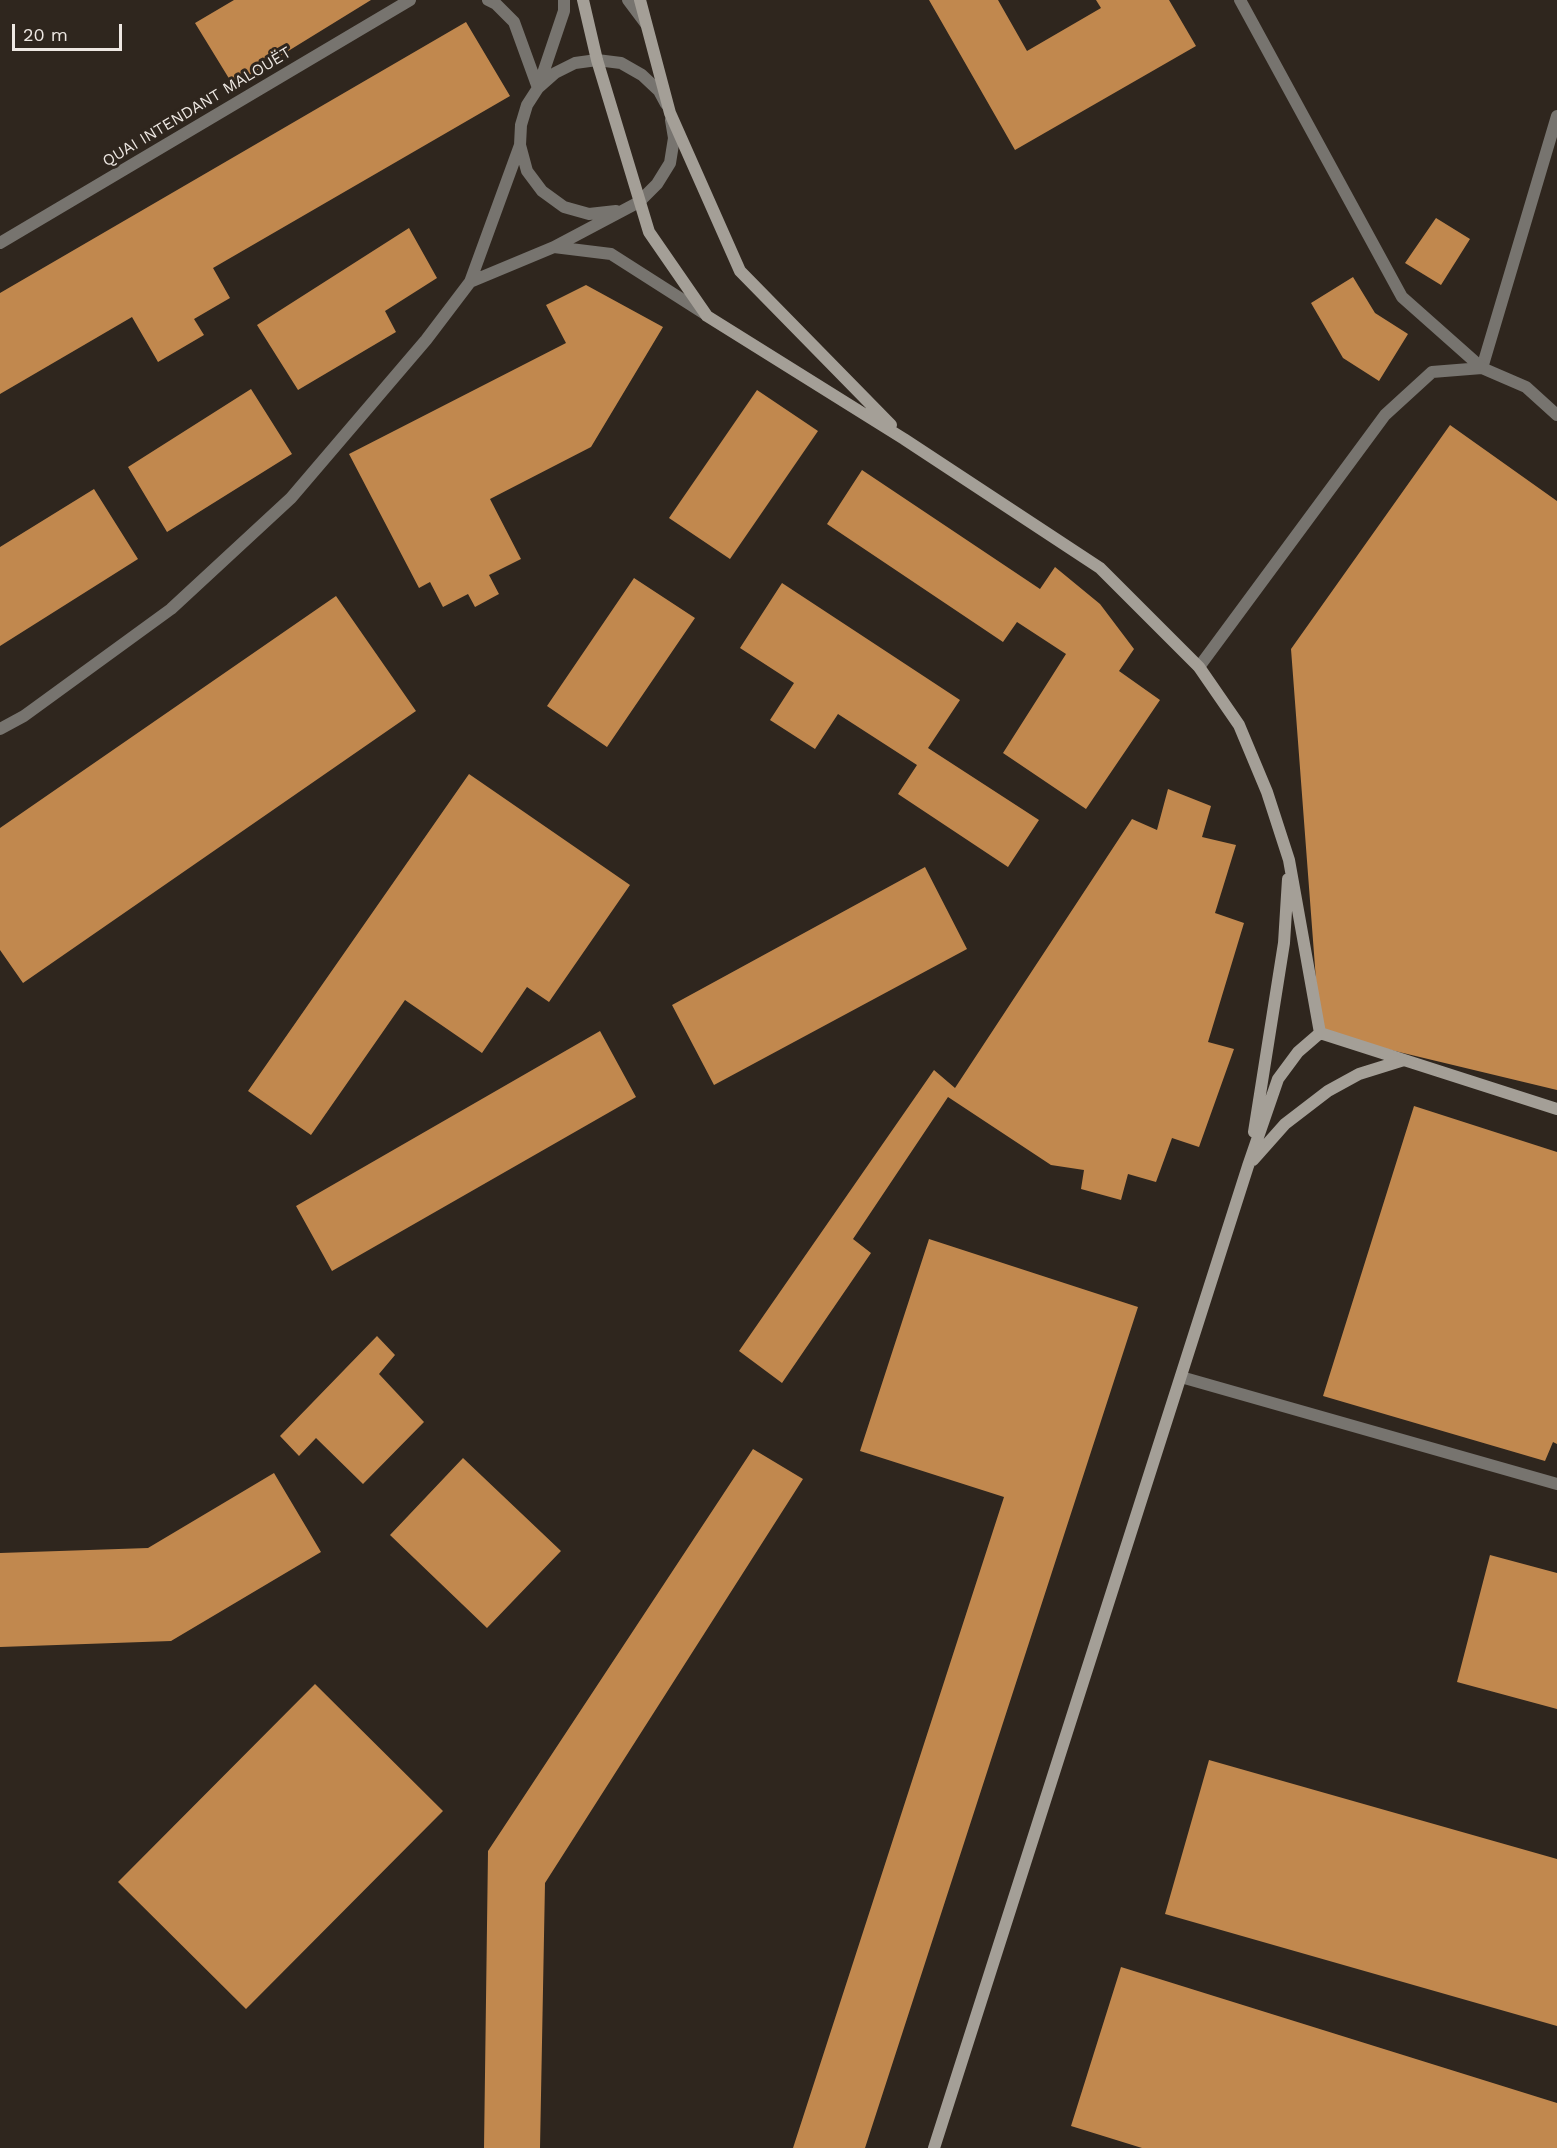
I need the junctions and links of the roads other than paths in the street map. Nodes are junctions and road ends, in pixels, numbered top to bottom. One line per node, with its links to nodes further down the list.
1 (410, 0): 15 (street, QUAI INTENDANT MALOUËT)
2 (488, 0): 10 (street)
3 (564, 0): 10 (street)
4 (583, 0): 9 (street)
5 (628, 0): 8 (street)
6 (640, 0): 8 (street)
7 (1240, 0): 19 (street)
8 (647, 25): 11 (street)
9 (597, 60): 10 (street); 11 (street); 14 (street)
10 (538, 87): 13 (street)
11 (670, 113): 14 (street); 21 (street)
12 (1557, 116): 19 (street)
13 (520, 146): 14 (street); 17 (street)
14 (639, 202): 16 (street); 18 (street)
15 (0, 243)
16 (554, 247): 17 (street); 18 (street)
17 (470, 282): 23 (street)
18 (707, 315): 21 (street)
19 (1482, 368): 20 (street); 22 (street)
20 (1557, 415)
21 (904, 439): 22 (street)
22 (1199, 667): 24 (street)
23 (0, 729)
24 (1289, 860): 25 (street); 28 (street)
25 (1320, 1033): 26 (street); 28 (street)
26 (1404, 1060): 27 (street); 28 (street)
27 (1557, 1109)
28 (1248, 1166): 29 (street)
29 (1180, 1377): 30 (street); 31 (street)
30 (1557, 1484)
31 (934, 2148)

